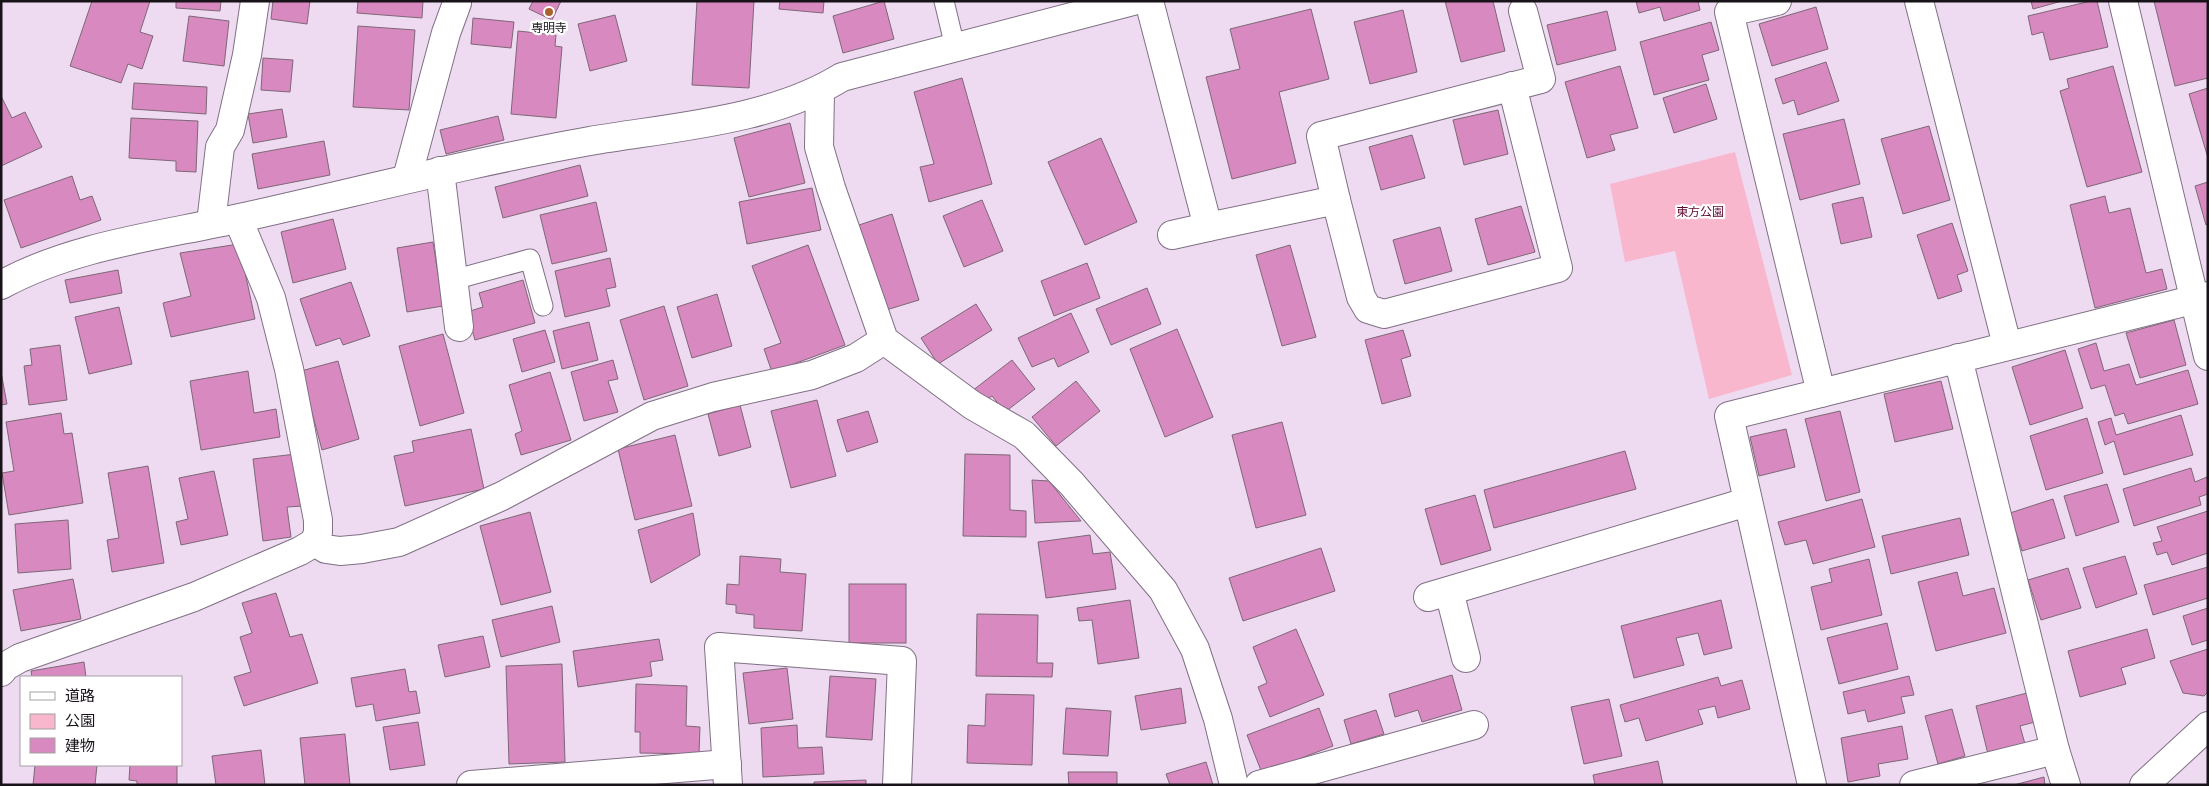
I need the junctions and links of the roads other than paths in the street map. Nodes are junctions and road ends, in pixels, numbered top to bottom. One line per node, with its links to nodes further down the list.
1 (944, 1): 11 (lane)
2 (1133, 1): 11 (street)
3 (1149, 1): 19 (street)
4 (1777, 1): 9 (street)
5 (1919, 1): 27 (street)
6 (2123, 1): 23 (street)
7 (256, 2): 18 (street)
8 (457, 2): 15 (street)
9 (1728, 7): 30 (street)
10 (1523, 11): 12 (street)
11 (955, 47): 13 (street)
12 (1512, 86): 16 (street); 16 (street)
13 (820, 90): 14 (street); 26 (street)
14 (440, 171): 15 (street); 21 (street)
15 (407, 178): 17 (street)
16 (1336, 200): 19 (street)
17 (238, 219): 18 (street); 32 (street)
18 (211, 223): 22 (street)
19 (1208, 227): 20 (street)
20 (1172, 235)
21 (453, 280): 24 (lane); 25 (street)
22 (1, 285)
23 (2201, 298): 27 (street); 28 (street)
24 (544, 306)
25 (459, 327)
26 (884, 340): 32 (street); 42 (street)
27 (2007, 345): 29 (street)
28 (2208, 356)
29 (1958, 358): 30 (street); 37 (street)
30 (1821, 393): 31 (street)
31 (1747, 502): 33 (street); 44 (street)
32 (315, 542): 34 (street)
33 (1466, 658)
34 (1, 672)
35 (1474, 725): 43 (street)
36 (2208, 726): 47 (street)
37 (2055, 750): 45 (street); 46 (street)
38 (728, 774): 39 (street); 41 (street)
39 (566, 780): 40 (street)
40 (471, 785)
41 (897, 785)
42 (1234, 785)
43 (1259, 785)
44 (1812, 785)
45 (1914, 785)
46 (2066, 785)
47 (2144, 785)

